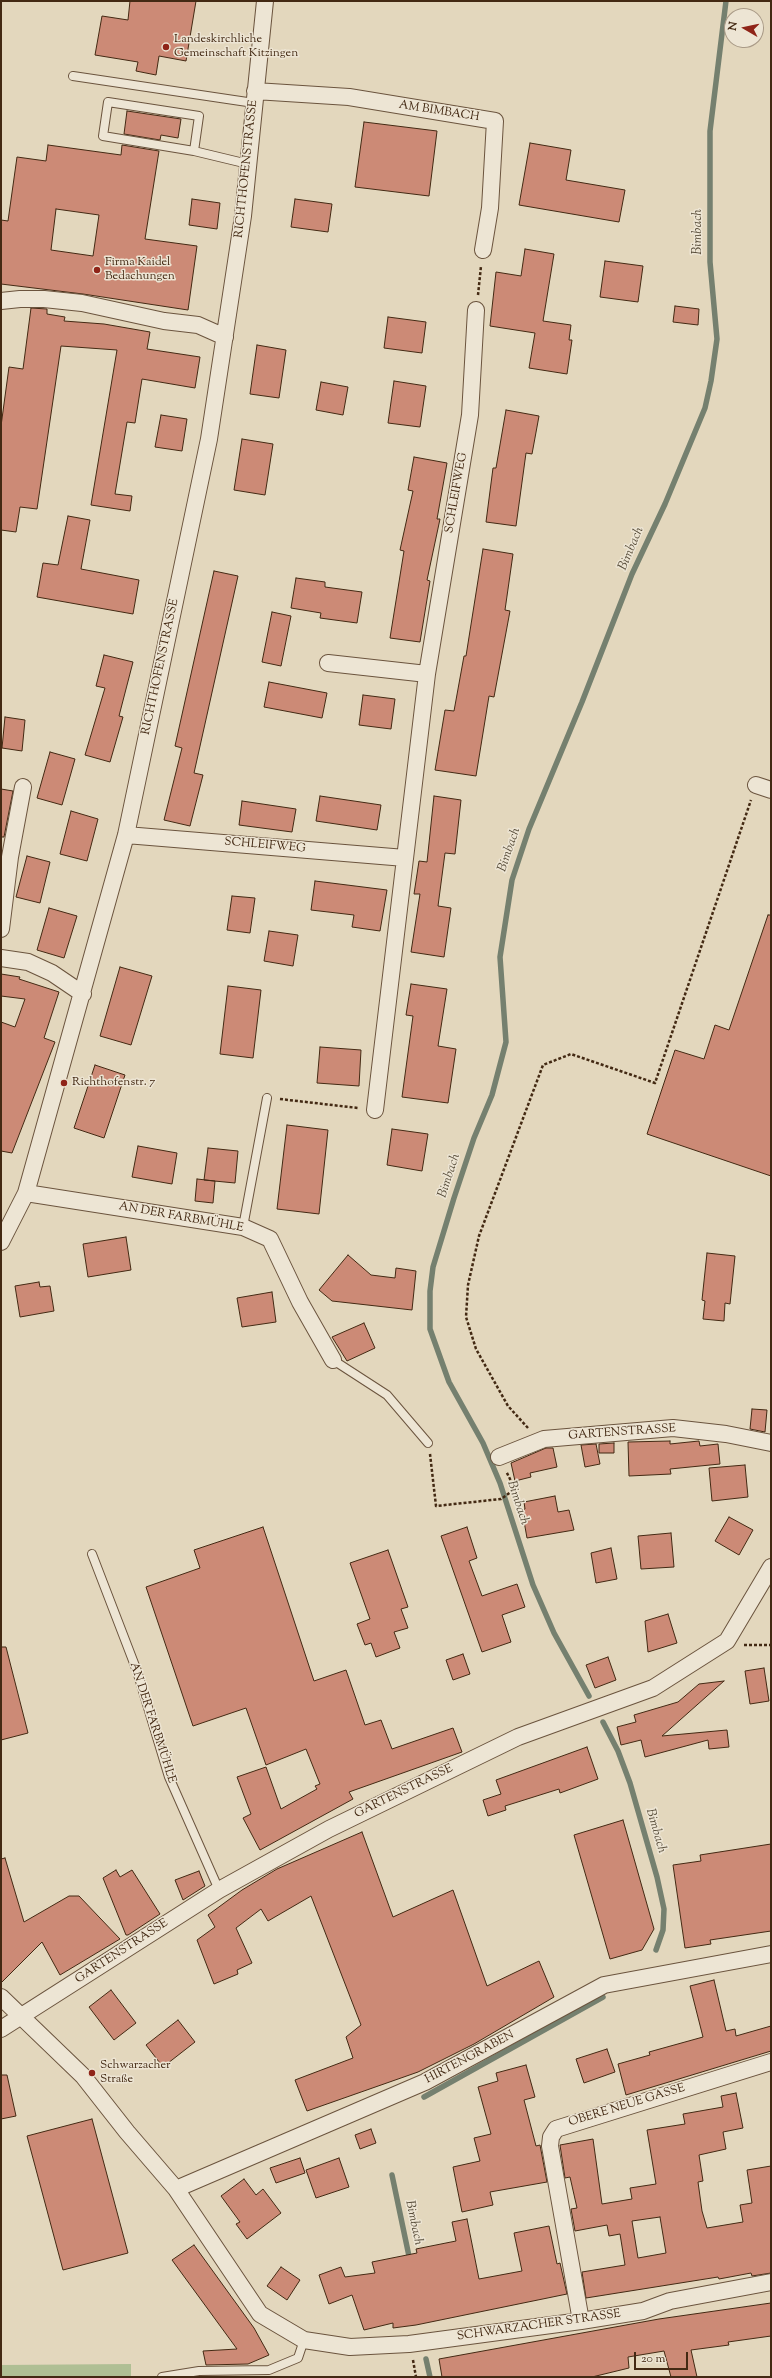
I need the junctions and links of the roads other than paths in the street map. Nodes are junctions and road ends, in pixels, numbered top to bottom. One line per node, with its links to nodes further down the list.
1 (265, 1): 3 (street, RICHTHOFENSTRASSE)
2 (73, 76): 3 (lane)
3 (255, 97): 5 (street, RICHTHOFENSTRASSE); 6 (street, AM BIMBACH)
4 (194, 151): 4 (lane); 5 (lane)
5 (248, 164): 9 (street, RICHTHOFENSTRASSE)
6 (483, 250)
7 (1, 301): 9 (street)
8 (476, 310): 11 (street, SCHLEIFWEG)
9 (225, 337): 13 (street, RICHTHOFENSTRASSE)
10 (328, 663): 11 (street)
11 (427, 674): 14 (street, SCHLEIFWEG)
12 (23, 787): 15 (street)
13 (126, 835): 14 (street, SCHLEIFWEG); 17 (street, RICHTHOFENSTRASSE)
14 (405, 858): 19 (street, SCHLEIFWEG)
15 (1, 929)
16 (1, 958): 17 (street)
17 (83, 994): 20 (street, RICHTHOFENSTRASSE)
18 (267, 1098): 21 (lane)
19 (375, 1110)
20 (26, 1193): 21 (street, AN DER FARBMÜHLE); 22 (street, RICHTHOFENSTRASSE)
21 (243, 1227): 23 (street, AN DER FARBMÜHLE)
22 (1, 1242)
23 (332, 1360): 25 (lane)
24 (771, 1443): 26 (street, GARTENSTRASSE)
25 (428, 1444)
26 (499, 1457)
27 (92, 1554): 29 (lane, AN DER FARBMÜHLE)
28 (771, 1568): 29 (street, GARTENSTRASSE)
29 (219, 1890): 32 (street, GARTENSTRASSE)
30 (771, 1954): 35 (street, HIRTENGRABEN)
31 (1, 1997): 32 (street, SCHWARZACHER STRASSE)
32 (22, 2017): 33 (street, GARTENSTRASSE); 35 (street, SCHWARZACHER STRASSE)
33 (1, 2029)
34 (771, 2062): 37 (street, OBERE NEUE GASSE)
35 (176, 2189): 38 (street, SCHWARZACHER STRASSE)
36 (771, 2282): 37 (street, SCHWARZACHER STRASSE)
37 (581, 2322): 38 (street, SCHWARZACHER STRASSE)
38 (304, 2340): 39 (lane)
39 (162, 2377)

